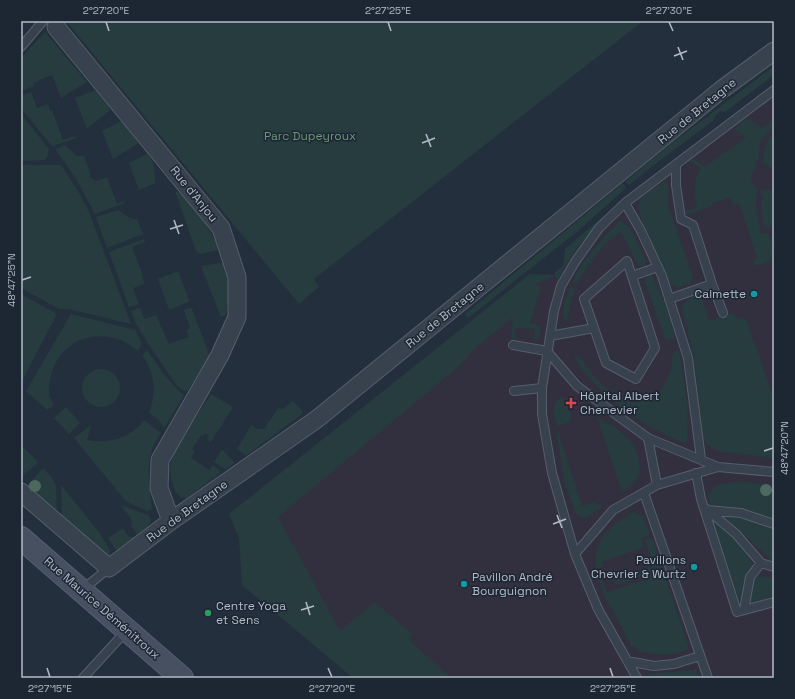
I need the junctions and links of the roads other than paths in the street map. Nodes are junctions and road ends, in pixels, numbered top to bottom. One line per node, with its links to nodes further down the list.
1 (49, 24): 2 (lane); 27 (street, Rue d'Anjou)
2 (21, 48)
3 (774, 51): 27 (street, Rue de Bretagne)
4 (774, 90): 5 (lane)
5 (676, 164): 6 (lane); 9 (lane)
6 (625, 203): 7 (lane); 13 (lane)
7 (658, 267): 8 (lane); 10 (lane)
8 (632, 276): 12 (lane); 12 (lane)
9 (712, 284): 10 (lane); 11 (lane)
10 (670, 299): 19 (lane)
11 (723, 313)
12 (594, 328): 13 (lane)
13 (550, 336): 15 (lane)
14 (513, 346): 15 (lane)
15 (547, 351): 16 (lane); 18 (lane)
16 (542, 388): 17 (lane); 30 (lane)
17 (514, 391)
18 (648, 438): 19 (lane); 23 (lane)
19 (701, 459): 20 (lane)
20 (718, 466): 21 (lane); 22 (lane)
21 (774, 472)
22 (696, 473): 23 (lane); 26 (lane)
23 (656, 485): 25 (lane)
24 (21, 492): 33 (street)
25 (644, 493): 30 (lane); 38 (lane)
26 (706, 508): 28 (lane); 31 (lane); 36 (lane)
27 (171, 521): 33 (street, Rue de Bretagne)
28 (774, 524)
29 (21, 538): 34 (street, Rue Maurice Déménitroux)
30 (575, 554): 39 (lane)
31 (762, 563): 32 (lane); 36 (lane)
32 (774, 567)
33 (109, 568): 34 (lane)
34 (81, 590): 37 (street, Rue Maurice Déménitroux)
35 (774, 602): 36 (lane)
36 (744, 610)
37 (127, 630): 40 (lane); 41 (street, Rue Maurice Déménitroux)
38 (700, 656): 39 (lane); 43 (lane)
39 (627, 661): 42 (lane)
40 (84, 678)
41 (182, 678)
42 (637, 678)
43 (708, 678)

